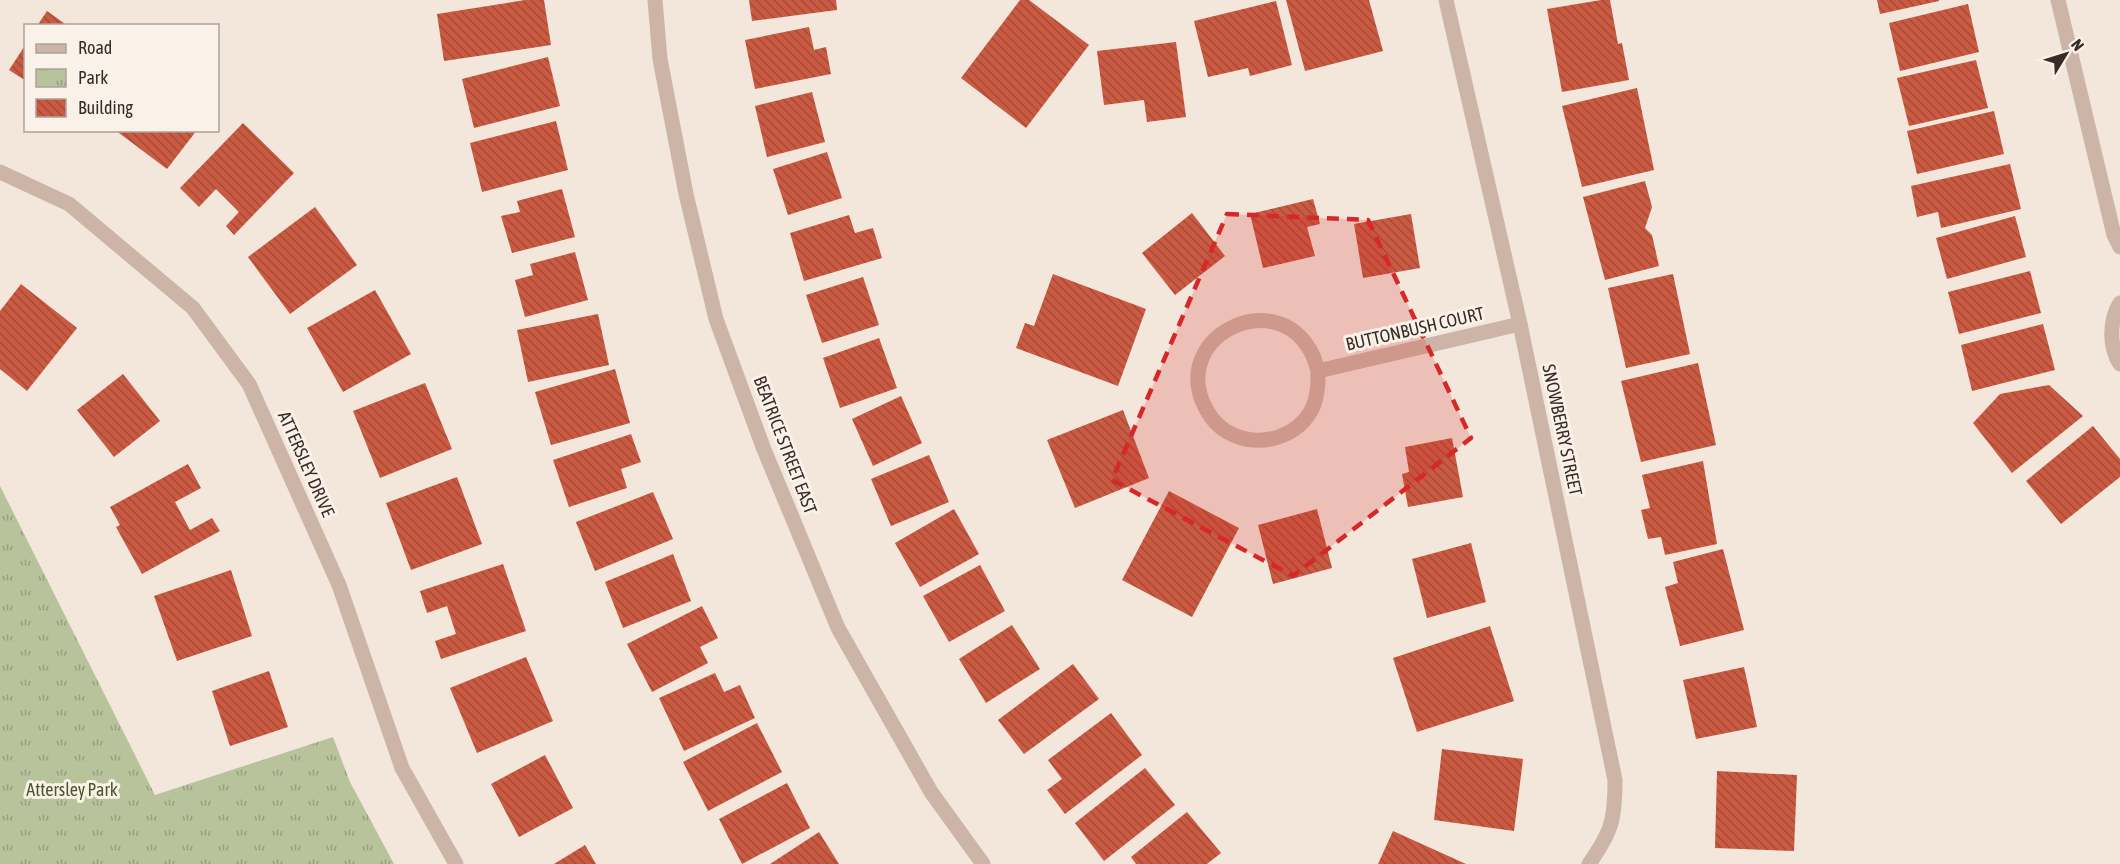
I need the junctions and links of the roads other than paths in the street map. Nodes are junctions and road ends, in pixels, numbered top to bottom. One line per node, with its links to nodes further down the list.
1 (655, 0): 11 (street, BEATRICE STREET EAST)
2 (1446, 0): 7 (street, SNOWBERRY STREET)
3 (2058, 0): 5 (street)
4 (0, 172): 10 (street, ATTERSLEY DRIVE)
5 (2120, 247)
6 (2120, 303): 8 (street)
7 (1520, 324): 9 (street, BUTTONBUSH COURT); 12 (street, SNOWBERRY STREET)
8 (2120, 364)
9 (1318, 371): 9 (street)
10 (456, 864)
11 (983, 864)
12 (1589, 864)

